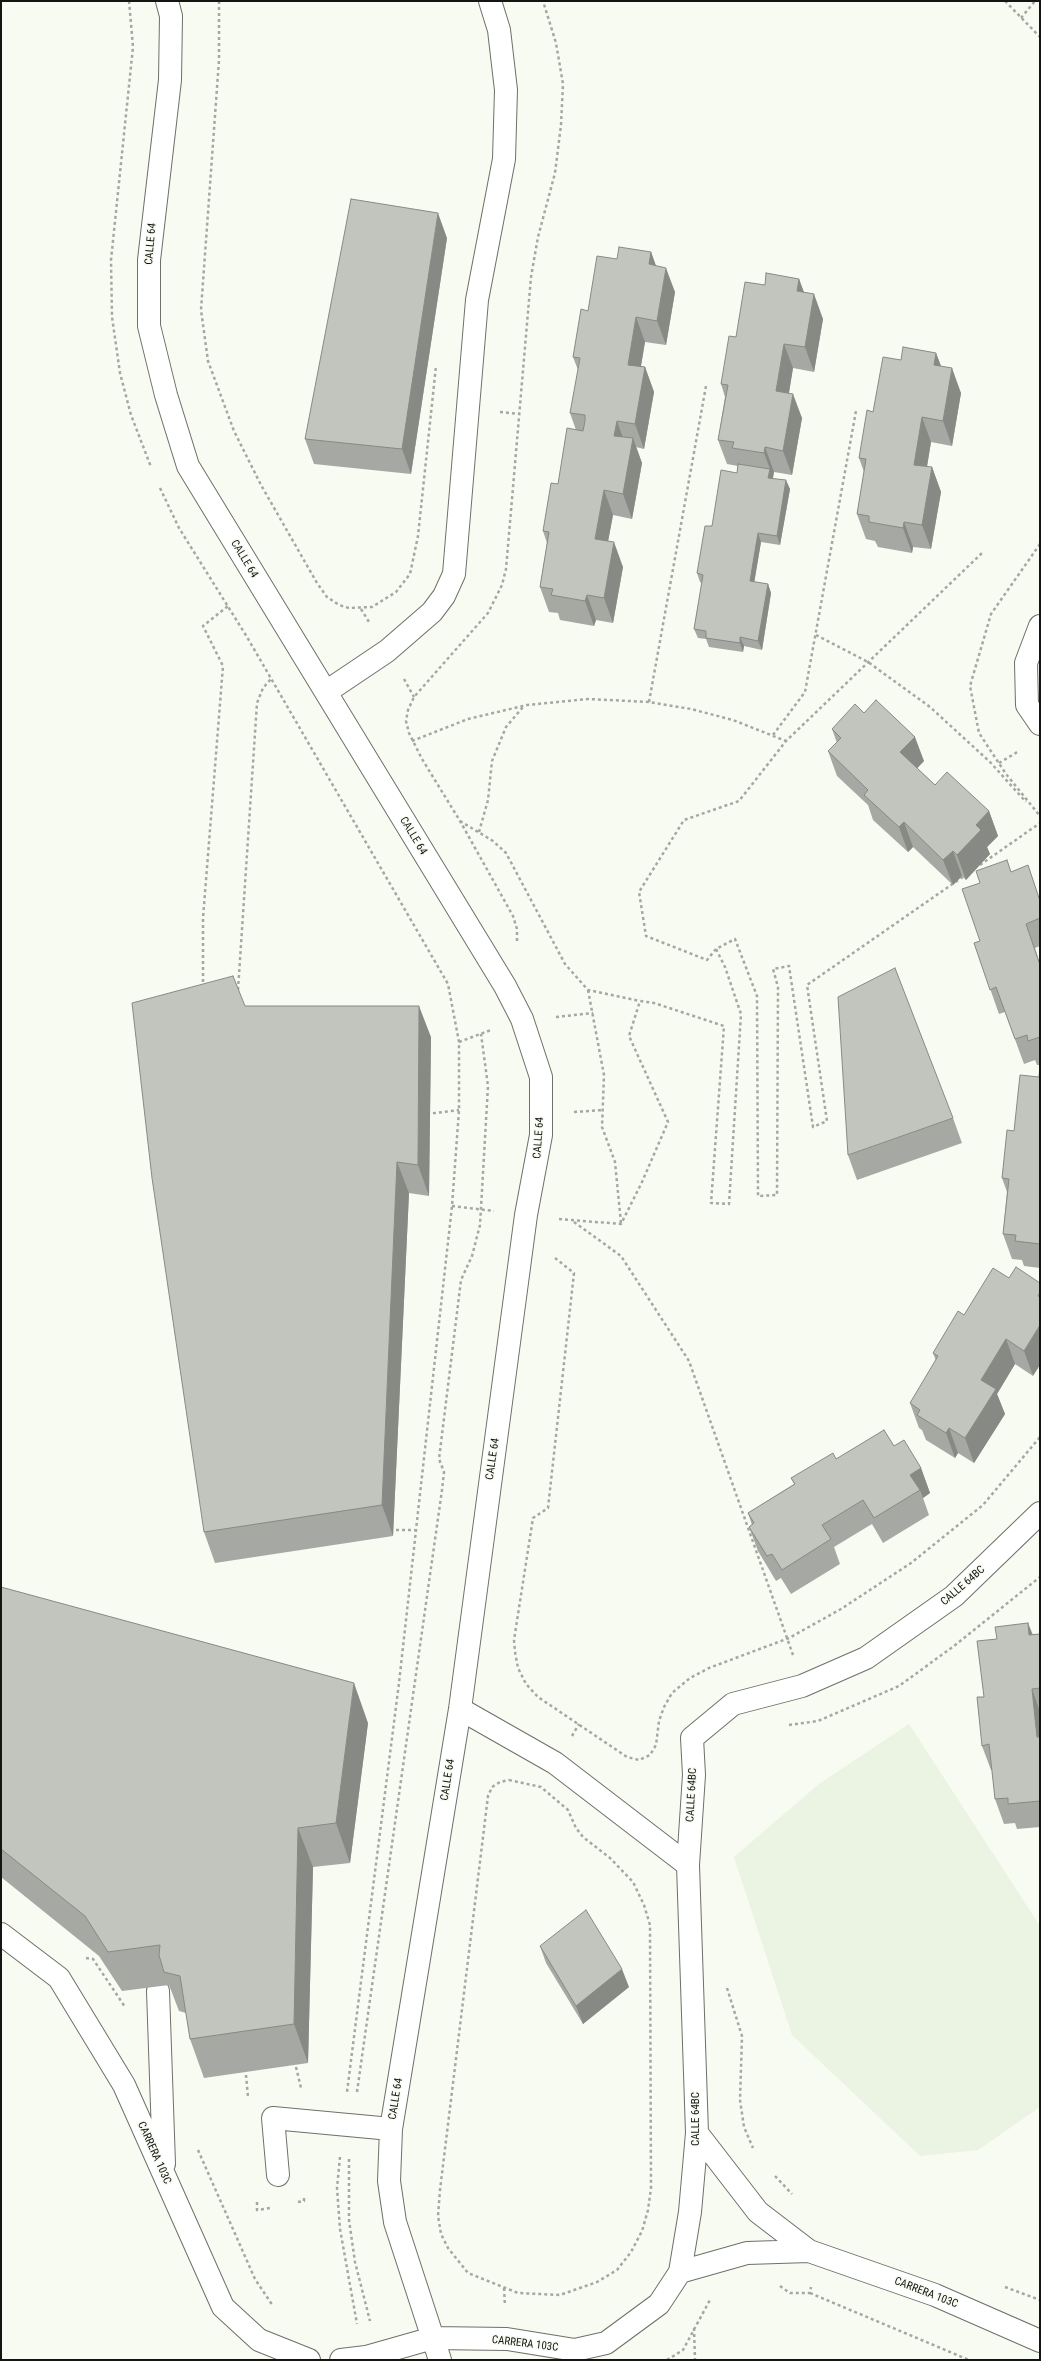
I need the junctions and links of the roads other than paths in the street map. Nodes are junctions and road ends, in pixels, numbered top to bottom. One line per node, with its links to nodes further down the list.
1 (167, 1): 4 (street, CALLE 64)
2 (490, 1): 4 (street)
3 (1040, 626): 5 (street)
4 (326, 692): 7 (street, CALLE 64)
5 (1040, 724)
6 (1040, 1513): 8 (street, CALLE 64BC)
7 (460, 1709): 8 (street); 11 (street, CALLE 64)
8 (688, 1865): 12 (street, CALLE 64BC)
9 (1, 1934): 13 (street, CARRERA 103C)
10 (158, 1991): 13 (street)
11 (391, 2129): 14 (street); 17 (street, CALLE 64)
12 (697, 2133): 15 (street); 16 (street, CALLE 64BC)
13 (164, 2175): 20 (street, CARRERA 103C)
14 (278, 2175)
15 (813, 2253): 16 (street); 18 (street, CARRERA 103C)
16 (680, 2272): 19 (street, CARRERA 103C)
17 (433, 2338): 19 (street, CARRERA 103C); 21 (street, CARRERA 103C); 22 (street, CALLE 64)
18 (1040, 2341)
19 (606, 2352)
20 (309, 2360)
21 (341, 2360)
22 (440, 2360)

